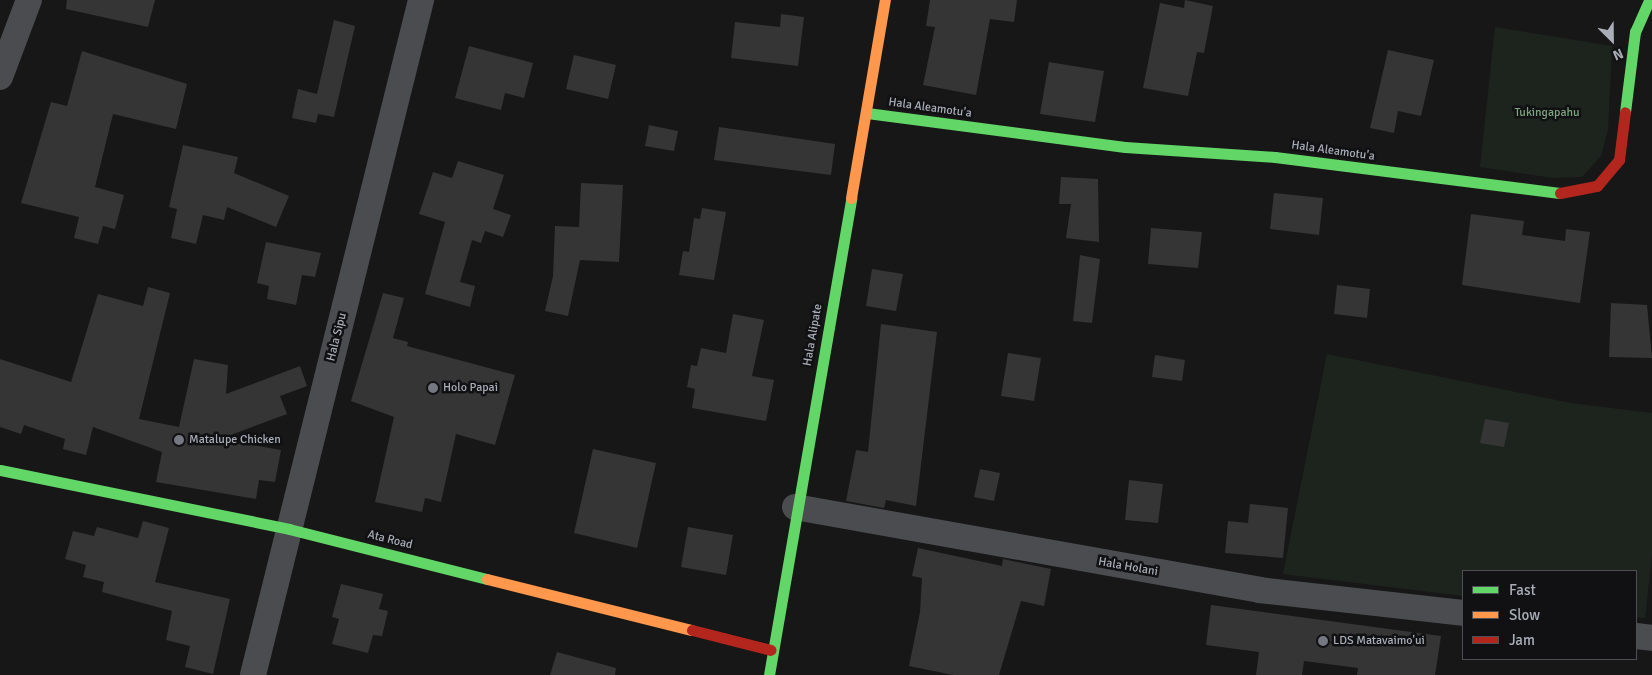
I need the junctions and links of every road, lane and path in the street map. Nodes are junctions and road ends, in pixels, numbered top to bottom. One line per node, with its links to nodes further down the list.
1 (29, 0): 5 (street)
2 (421, 0): 10 (street, Hala Sipu)
3 (885, 0): 7 (street, Hala Alipate)
4 (1649, 0): 7 (street, Hala Aleamotu'a)
5 (8, 30): 6 (street)
6 (0, 77)
7 (867, 113): 9 (street, Hala Alipate)
8 (0, 470): 10 (street, Ata Road)
9 (796, 507): 11 (street, Hala Holani); 14 (street, Hala Alipate)
10 (289, 529): 14 (street, Ata Road); 15 (street, Hala Sipu)
11 (1462, 613)
12 (1637, 636): 13 (street)
13 (1652, 638)
14 (771, 650): 16 (street, Hala Alipate)
15 (253, 675)
16 (769, 675)

